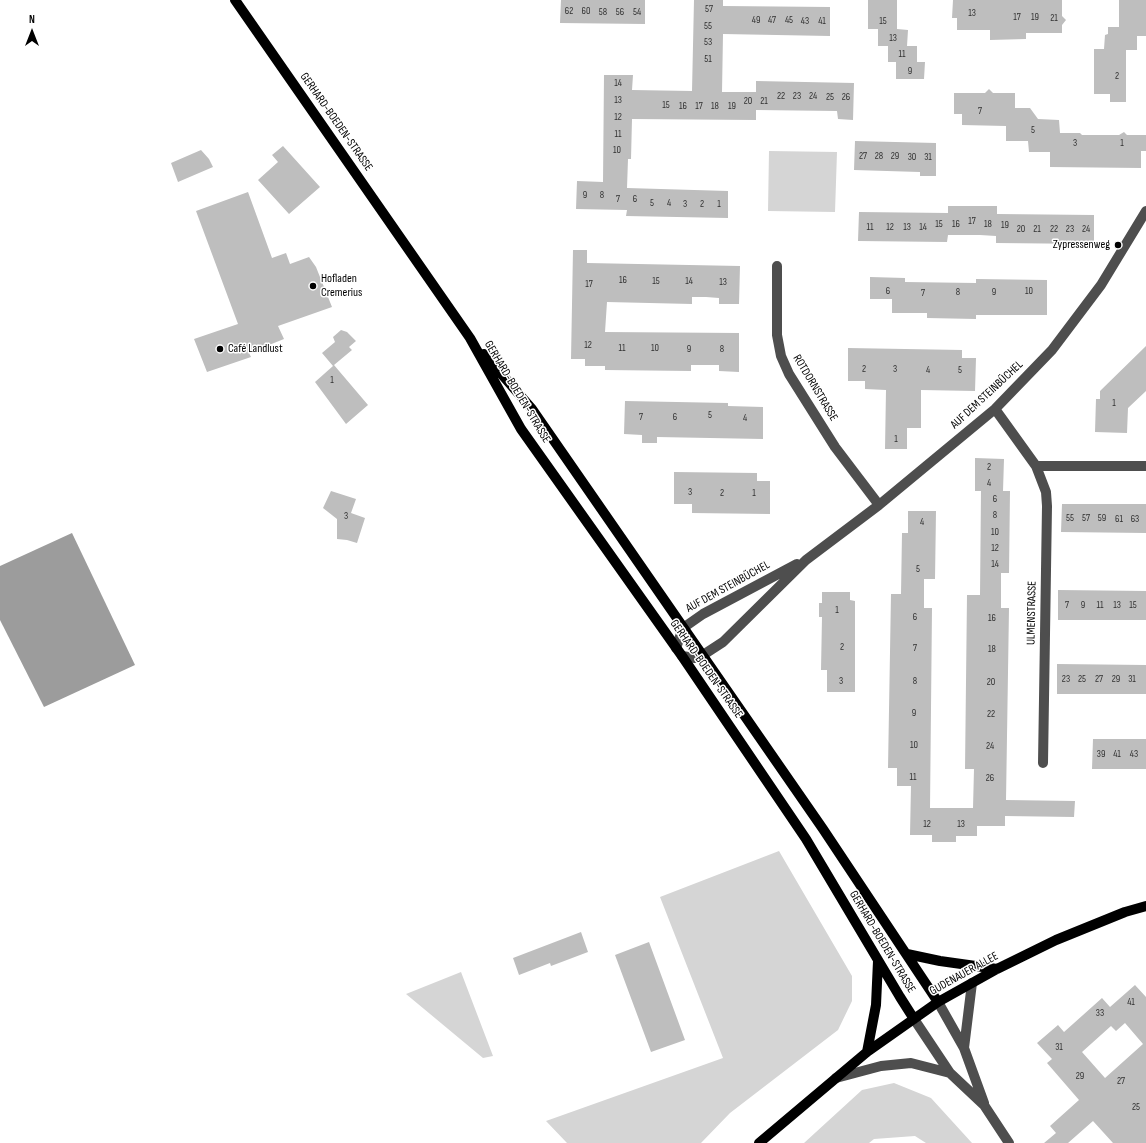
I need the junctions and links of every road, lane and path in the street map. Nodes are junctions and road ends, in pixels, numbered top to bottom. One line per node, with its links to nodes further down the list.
1 (235, 0): 4 (main road, GERHARD-BOEDEN-STRASSE)
2 (1146, 211): 5 (street, AUF DEM STEINBÜCHEL)
3 (777, 266): 8 (street, ROTDORNSTRASSE)
4 (470, 338): 10 (main road, GERHARD-BOEDEN-STRASSE); 11 (main road, GERHARD-BOEDEN-STRASSE)
5 (995, 409): 6 (street, ULMENSTRASSE); 8 (street, AUF DEM STEINBÜCHEL)
6 (1036, 466): 7 (street); 13 (street, ULMENSTRASSE)
7 (1146, 466)
8 (879, 505): 9 (street, AUF DEM STEINBÜCHEL)
9 (806, 560): 10 (street, AUF DEM STEINBÜCHEL); 12 (street, AUF DEM STEINBÜCHEL)
10 (683, 628): 11 (street, AUF DEM STEINBÜCHEL); 12 (main road, GERHARD-BOEDEN-STRASSE)
11 (679, 652): 12 (street, AUF DEM STEINBÜCHEL); 16 (main road, GERHARD-BOEDEN-STRASSE)
12 (703, 655): 15 (main road, GERHARD-BOEDEN-STRASSE)
13 (1043, 763)
14 (1146, 906): 17 (main road, GUDENAUER ALLEE)
15 (907, 954): 17 (main road); 19 (main road, GERHARD-BOEDEN-STRASSE)
16 (878, 961): 20 (main road, GERHARD-BOEDEN-STRASSE); 22 (main road)
17 (998, 970): 18 (main road, GUDENAUER ALLEE)
18 (972, 983): 19 (main road, GUDENAUER ALLEE); 21 (street)
19 (938, 1002): 20 (main road, GUDENAUER ALLEE); 21 (street)
20 (914, 1019): 22 (main road, GUDENAUER ALLEE); 23 (street)
21 (964, 1048): 25 (street)
22 (867, 1052): 24 (main road, GUDENAUER ALLEE)
23 (950, 1073): 24 (street); 25 (street)
24 (836, 1078): 26 (main road, GUDENAUER ALLEE)
25 (984, 1105): 27 (street)
26 (758, 1143)
27 (1009, 1143)

